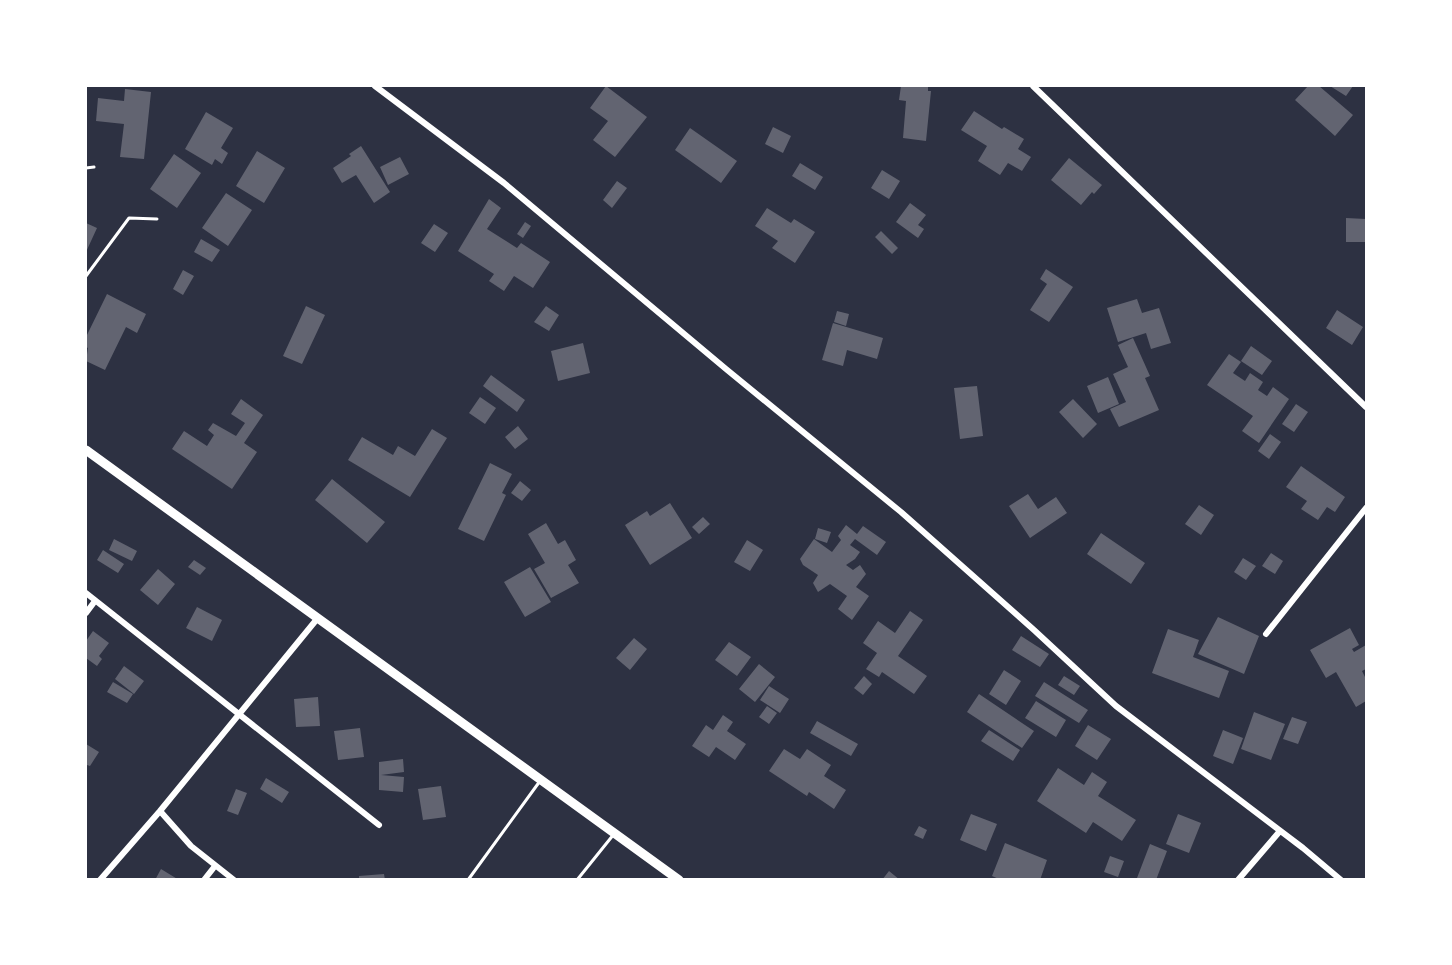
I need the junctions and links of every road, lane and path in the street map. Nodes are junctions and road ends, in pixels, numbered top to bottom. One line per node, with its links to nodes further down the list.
1 (375, 86): 19 (street)
2 (1033, 86): 7 (street)
3 (94, 167): 4 (lane)
4 (86, 168)
5 (157, 219): 6 (lane)
6 (86, 276)
7 (1366, 407)
8 (86, 450): 13 (main road)
9 (1366, 508): 14 (street)
10 (86, 593): 11 (street)
11 (95, 601): 12 (street); 15 (street)
12 (86, 613)
13 (317, 619): 15 (street); 16 (main road)
14 (1266, 634)
15 (239, 714): 17 (street); 18 (street)
16 (541, 780): 20 (main road); 25 (lane)
17 (160, 811): 21 (street); 22 (street)
18 (379, 825)
19 (1280, 831): 28 (street); 29 (street)
20 (615, 832): 26 (lane); 27 (main road)
21 (215, 866): 23 (street); 24 (street)
22 (100, 879)
23 (204, 879)
24 (234, 879)
25 (468, 879)
26 (577, 879)
27 (679, 879)
28 (1238, 879)
29 (1341, 879)

